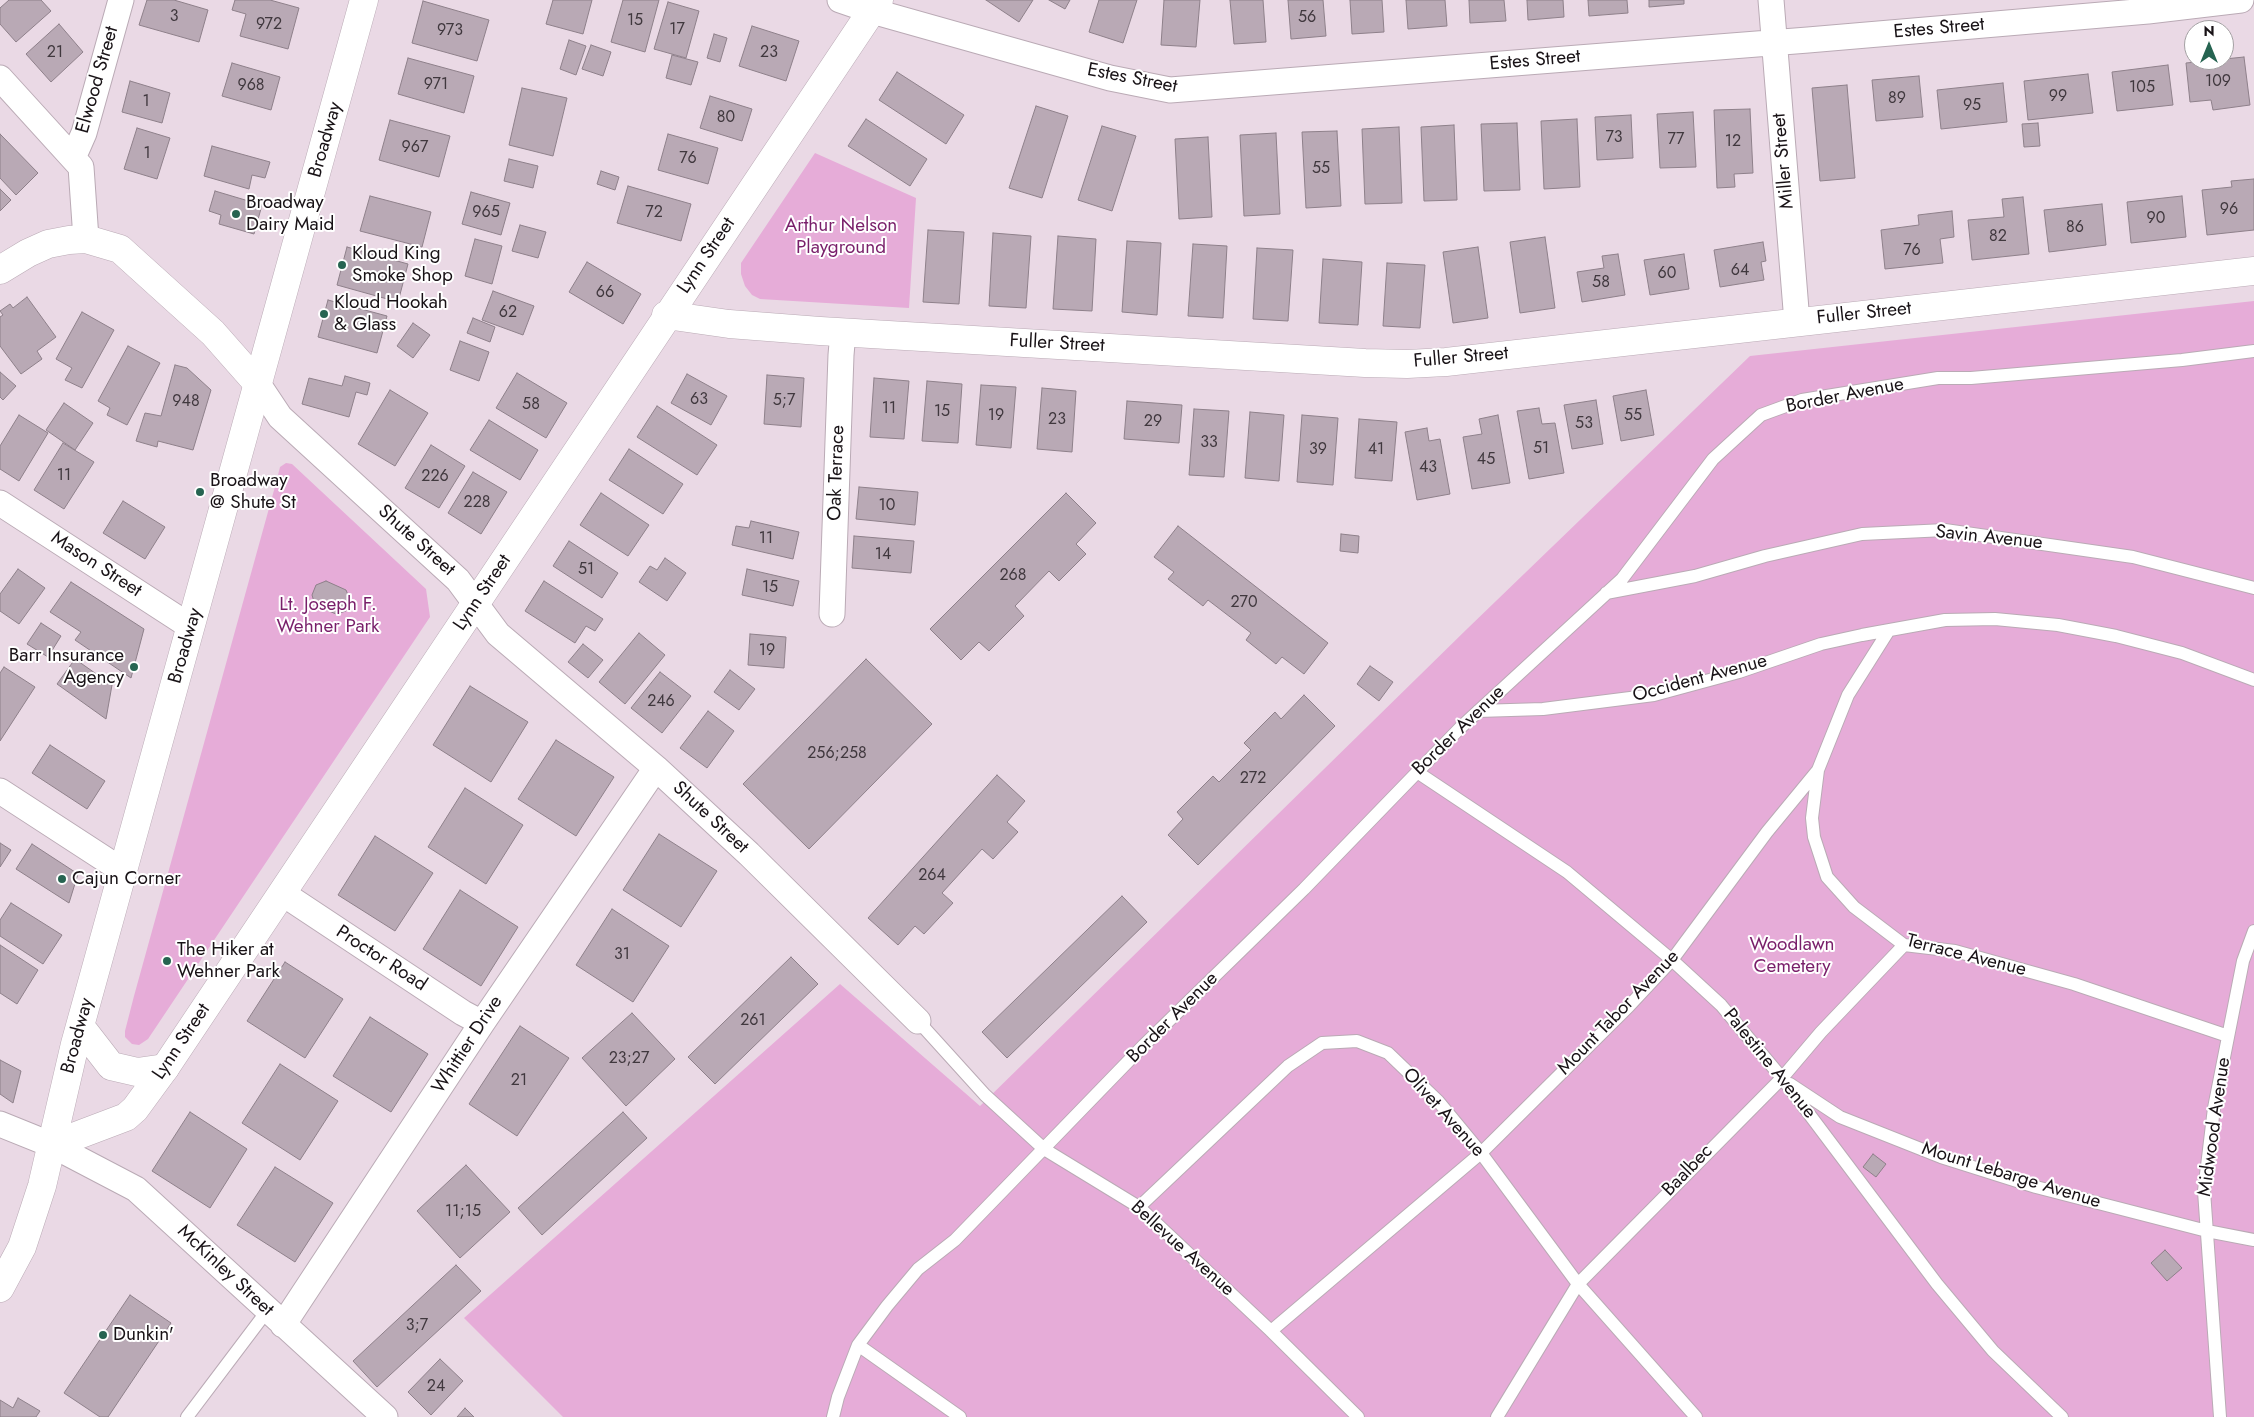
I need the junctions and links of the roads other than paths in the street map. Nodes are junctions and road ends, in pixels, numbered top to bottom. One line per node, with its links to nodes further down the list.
1 (120, 0): 9 (street, Elwood Street)
2 (364, 0): 17 (main road, Broadway)
3 (840, 0): 6 (street, Estes Street)
4 (1771, 0): 7 (street, Miller Street)
5 (2241, 0): 7 (street, Estes Street)
6 (875, 6): 7 (street, Estes Street); 13 (main road, Lynn Street)
7 (1774, 41): 14 (street, Miller Street)
8 (0, 78): 9 (street)
9 (73, 158): 10 (street)
10 (86, 239): 11 (main road, Shute Street); 17 (main road, Shute Street)
11 (0, 270)
12 (2254, 271): 14 (main road, Fuller Street)
13 (666, 315): 15 (main road, Fuller Street); 21 (main road, Lynn Street)
14 (1797, 322): 15 (main road, Fuller Street)
15 (843, 332): 22 (street, Oak Terrace)
16 (2254, 351): 20 (lane, Border Avenue)
17 (258, 384): 21 (street, Shute Street); 23 (main road, Broadway)
18 (0, 504): 23 (street, Mason Street)
19 (2254, 588): 20 (lane, Savin Avenue)
20 (1606, 593): 26 (lane, Border Avenue)
21 (476, 602): 27 (street, Shute Street); 32 (main road, Lynn Street)
22 (832, 614)
23 (192, 627): 31 (main road, Broadway)
24 (1889, 630): 25 (lane); 26 (lane, Occident Avenue); 28 (lane, Mount Tabor Avenue)
25 (2254, 680)
26 (1478, 711): 29 (lane, Border Avenue)
27 (656, 768): 36 (street, Shute Street); 37 (street, Whittier Drive)
28 (1818, 770): 34 (lane, Terrace Avenue); 35 (lane, Mount Tabor Avenue)
29 (1417, 772): 35 (lane, Palestine Avenue); 44 (lane, Border Avenue)
30 (0, 791): 31 (street)
31 (123, 871): 38 (main road, Broadway)
32 (282, 893): 37 (street, Proctor Road); 40 (main road, Lynn Street)
33 (2254, 930): 39 (lane, Midwood Avenue)
34 (1904, 945): 39 (lane, Terrace Avenue); 41 (lane, Baalbec)
35 (1672, 960): 41 (lane, Palestine Avenue); 45 (lane, Mount Tabor Avenue)
36 (918, 1021): 44 (lane, Bellevue Avenue)
37 (482, 1023): 51 (street, Whittier Drive)
38 (80, 1026): 40 (main road); 43 (main road, Broadway)
39 (2228, 1036): 47 (lane, Midwood Avenue)
40 (165, 1068): 43 (main road, Lynn Street)
41 (1782, 1078): 47 (lane, Mount Lebarge Avenue); 49 (lane, Baalbec); 61 (lane, Palestine Avenue)
42 (0, 1124): 43 (street, McKinley Street)
43 (52, 1145): 50 (main road, Broadway); 51 (street, McKinley Street)
44 (1044, 1149): 46 (lane, Bellevue Avenue); 53 (lane, Border Avenue)
45 (1481, 1153): 46 (lane, Olivet Avenue); 49 (lane, Olivet Avenue); 52 (lane, Mount Tabor Avenue)
46 (1139, 1207): 52 (lane, Bellevue Avenue)
47 (2207, 1231): 48 (lane, Mount Lebarge Avenue); 62 (lane, Midwood Avenue)
48 (2254, 1240)
49 (1578, 1284): 59 (lane, Baalbec); 60 (lane, Olivet Avenue)
50 (0, 1288)
51 (275, 1318): 54 (lane); 55 (street, McKinley Street)
52 (1271, 1331): 58 (lane, Bellevue Avenue)
53 (858, 1345): 56 (lane, Border Avenue); 57 (lane)
54 (187, 1417)
55 (385, 1417)
56 (833, 1417)
57 (960, 1417)
58 (1358, 1417)
59 (1497, 1417)
60 (1696, 1417)
61 (2062, 1417)
62 (2220, 1417)

